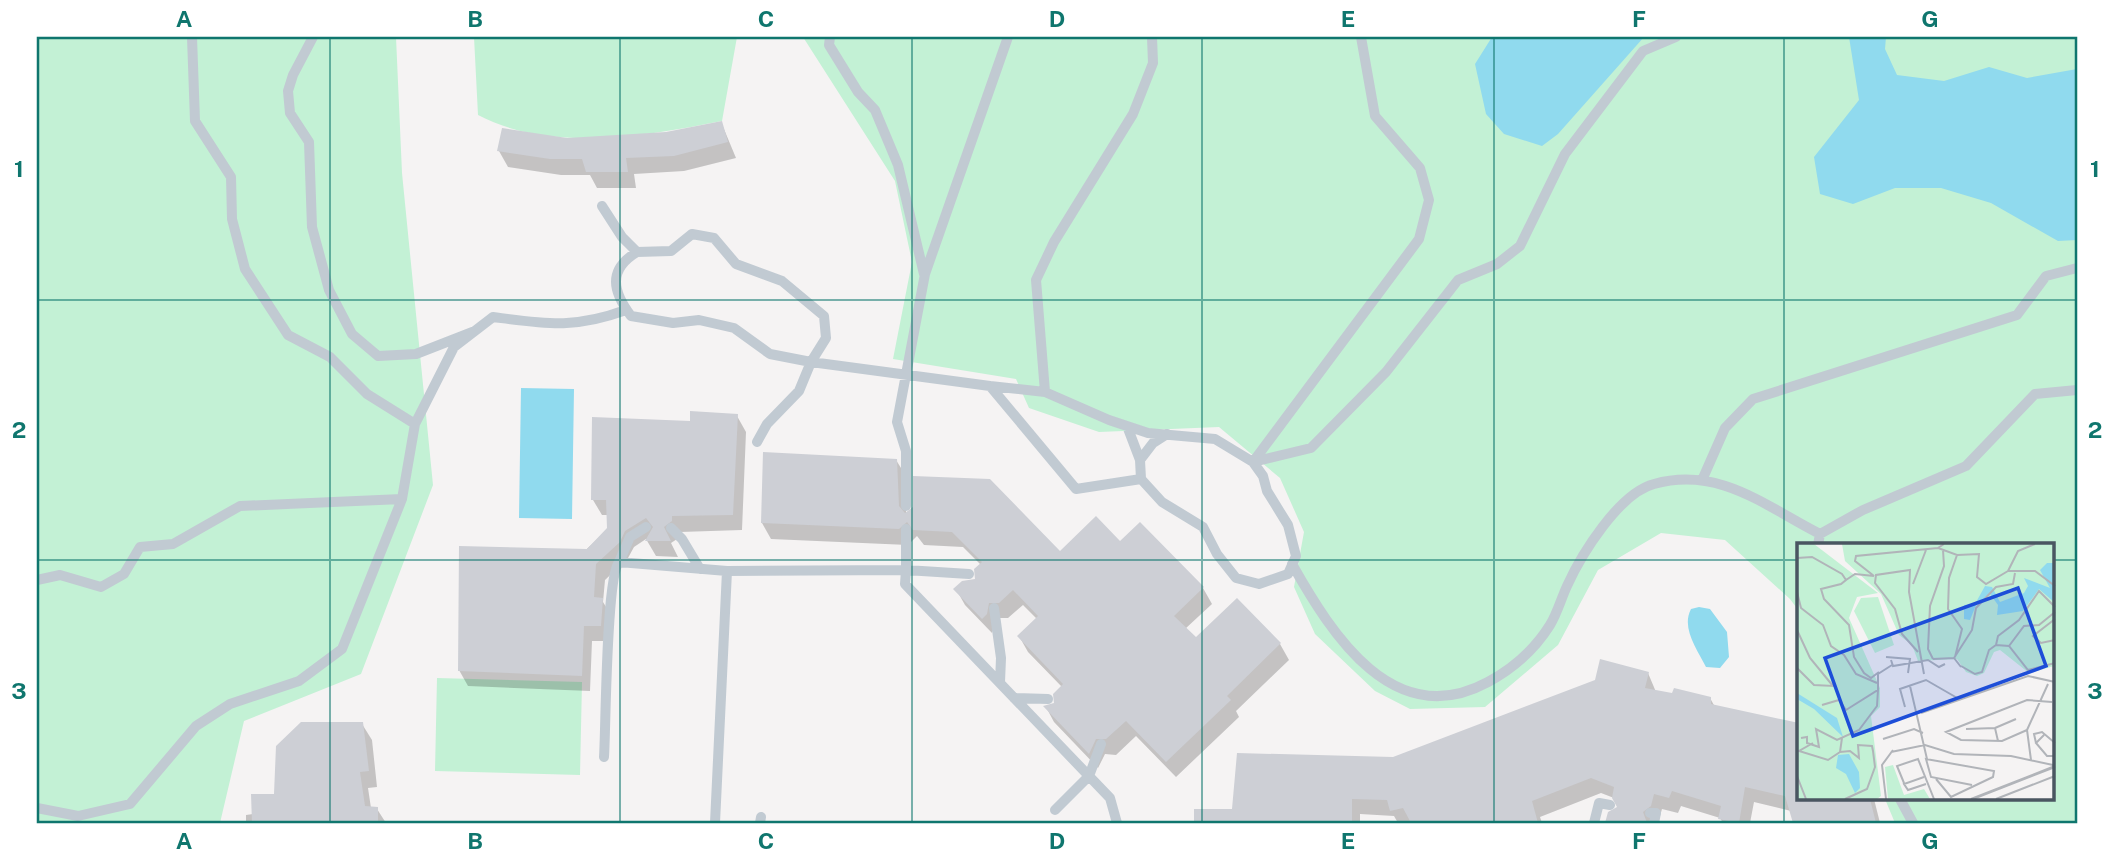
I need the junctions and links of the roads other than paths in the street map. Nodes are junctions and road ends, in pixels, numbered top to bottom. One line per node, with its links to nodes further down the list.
1 (192, 37): 19 (lane)
2 (313, 37): 13 (lane)
3 (830, 37): 11 (lane)
4 (1009, 37): 11 (lane)
5 (1152, 37): 18 (lane)
6 (1361, 37): 24 (lane)
7 (1676, 37): 24 (lane)
8 (602, 206): 9 (lane)
9 (636, 252): 12 (lane); 14 (lane)
10 (2077, 268): 25 (lane)
11 (925, 274): 15 (lane)
12 (626, 310): 13 (lane); 14 (lane)
13 (475, 331): 19 (lane)
14 (811, 362): 15 (lane); 22 (lane)
15 (905, 373): 16 (lane); 28 (lane)
16 (990, 386): 18 (lane); 26 (lane)
17 (2077, 390): 32 (lane)
18 (1045, 392): 20 (lane)
19 (415, 424): 27 (lane)
20 (1127, 426): 21 (lane); 23 (lane)
21 (1167, 433): 23 (lane); 24 (lane)
22 (757, 442)
23 (1140, 460): 26 (lane)
24 (1253, 462): 34 (lane)
25 (1703, 478): 32 (lane); 34 (lane)
26 (1142, 479): 34 (lane)
27 (402, 499): 39 (lane); 49 (lane)
28 (906, 506)
29 (646, 527): 33 (lane)
30 (671, 528): 35 (lane)
31 (906, 529): 36 (lane)
32 (1819, 540)
33 (618, 562): 35 (lane); 45 (lane)
34 (1292, 564)
35 (700, 569): 37 (lane)
36 (906, 570): 37 (lane); 38 (lane); 41 (lane)
37 (727, 571): 51 (lane)
38 (969, 574)
39 (37, 580)
40 (993, 608): 41 (lane)
41 (1000, 682): 42 (lane)
42 (1014, 698): 43 (lane); 46 (lane)
43 (1048, 699)
44 (1101, 744): 46 (lane)
45 (604, 757)
46 (1089, 776): 50 (lane); 52 (lane)
47 (1901, 800): 54 (lane)
48 (1610, 805): 53 (lane)
49 (37, 808)
50 (1055, 810)
51 (716, 823)
52 (1116, 823)
53 (1594, 823)
54 (1913, 823)

